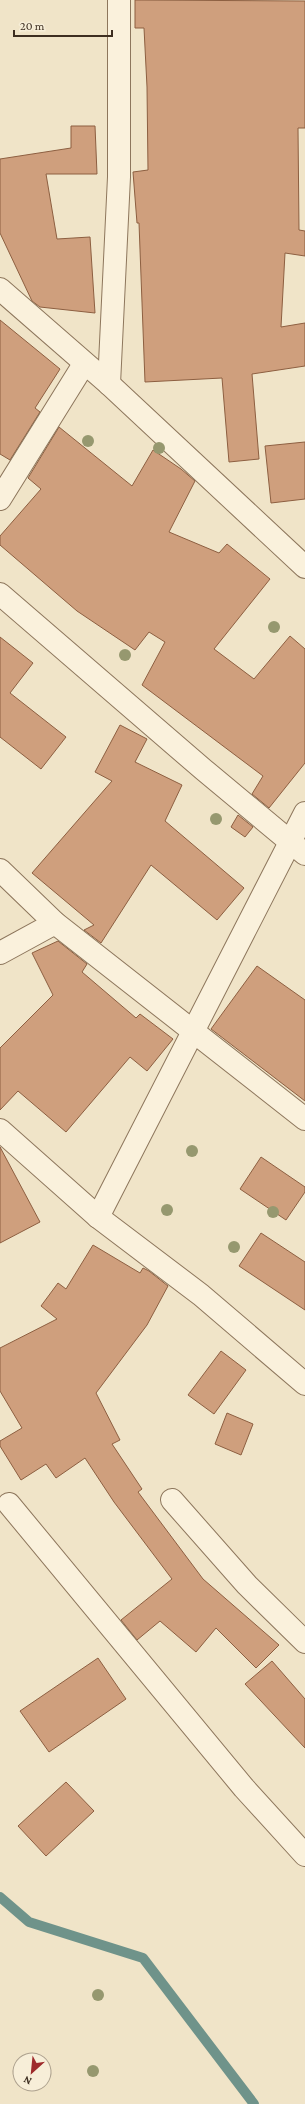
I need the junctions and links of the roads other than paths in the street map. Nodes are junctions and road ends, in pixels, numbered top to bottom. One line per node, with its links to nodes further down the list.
1 (119, 0): 4 (street)
2 (0, 289): 3 (street)
3 (84, 364): 4 (street); 5 (street)
4 (109, 384): 6 (street)
5 (0, 498)
6 (305, 567)
7 (0, 594): 9 (street)
8 (305, 813): 9 (street)
9 (297, 848): 13 (street)
10 (0, 870): 11 (street)
11 (55, 923): 12 (street); 13 (street)
12 (0, 952)
13 (194, 1032): 14 (street); 16 (street)
14 (305, 1119)
15 (0, 1130): 16 (street)
16 (98, 1217): 17 (street)
17 (305, 1384)
18 (172, 1500): 20 (street)
19 (9, 1504): 21 (street)
20 (305, 1642)
21 (305, 1855)

